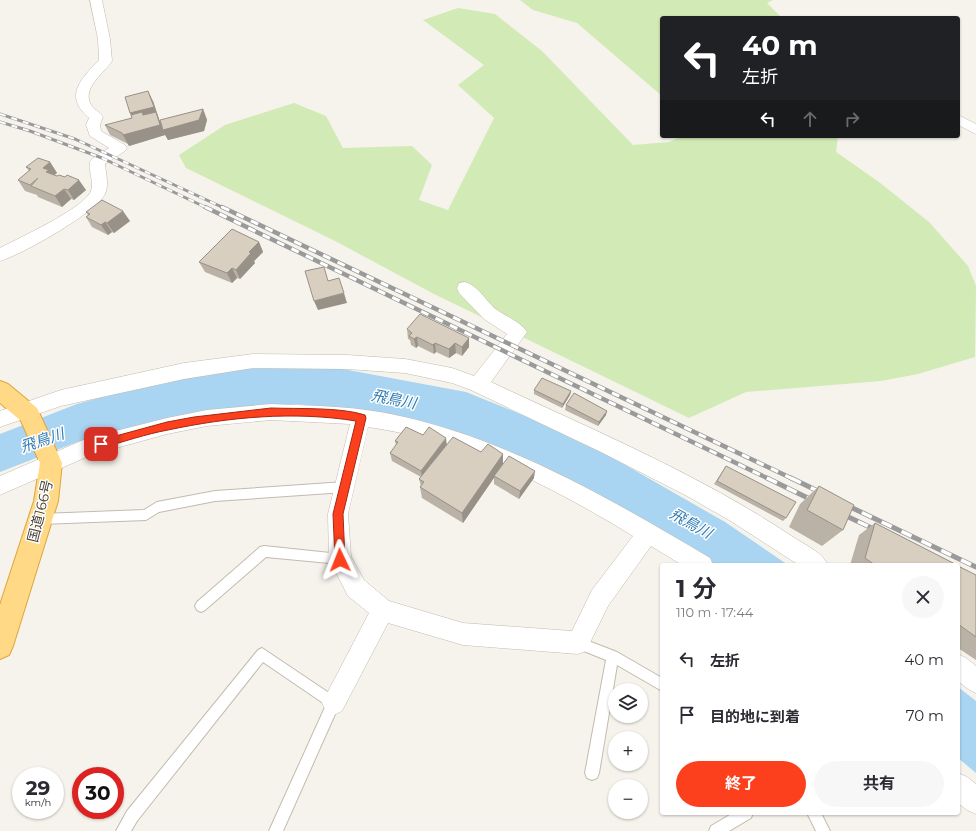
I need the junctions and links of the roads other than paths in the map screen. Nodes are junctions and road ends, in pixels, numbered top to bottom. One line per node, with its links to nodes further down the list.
1 (96, 0): 4 (street)
2 (960, 120): 3 (street)
3 (976, 130)
4 (0, 255)
5 (465, 288): 6 (street)
6 (478, 385): 8 (street); 18 (street)
7 (0, 390): 8 (highway)
8 (27, 413): 10 (street); 11 (highway)
9 (361, 418): 11 (street); 13 (street); 15 (street)
10 (0, 419)
11 (50, 460): 12 (street); 14 (highway, 国道166号)
12 (0, 486)
13 (345, 487): 14 (lane); 16 (street)
14 (41, 519): 22 (highway, 国道166号)
15 (648, 533): 17 (street); 21 (street)
16 (340, 560): 19 (lane); 20 (street)
17 (699, 563)
18 (814, 563)
19 (201, 606)
20 (383, 610): 21 (street); 25 (street)
21 (578, 644): 23 (lane)
22 (0, 646)
23 (613, 656): 24 (lane); 26 (lane)
24 (660, 684)
25 (334, 704): 31 (lane); 32 (lane)
26 (592, 773)
27 (960, 788): 28 (street)
28 (976, 802)
29 (743, 815): 33 (lane)
30 (815, 815): 34 (lane)
31 (123, 831)
32 (276, 831)
33 (716, 831)
34 (823, 831)

